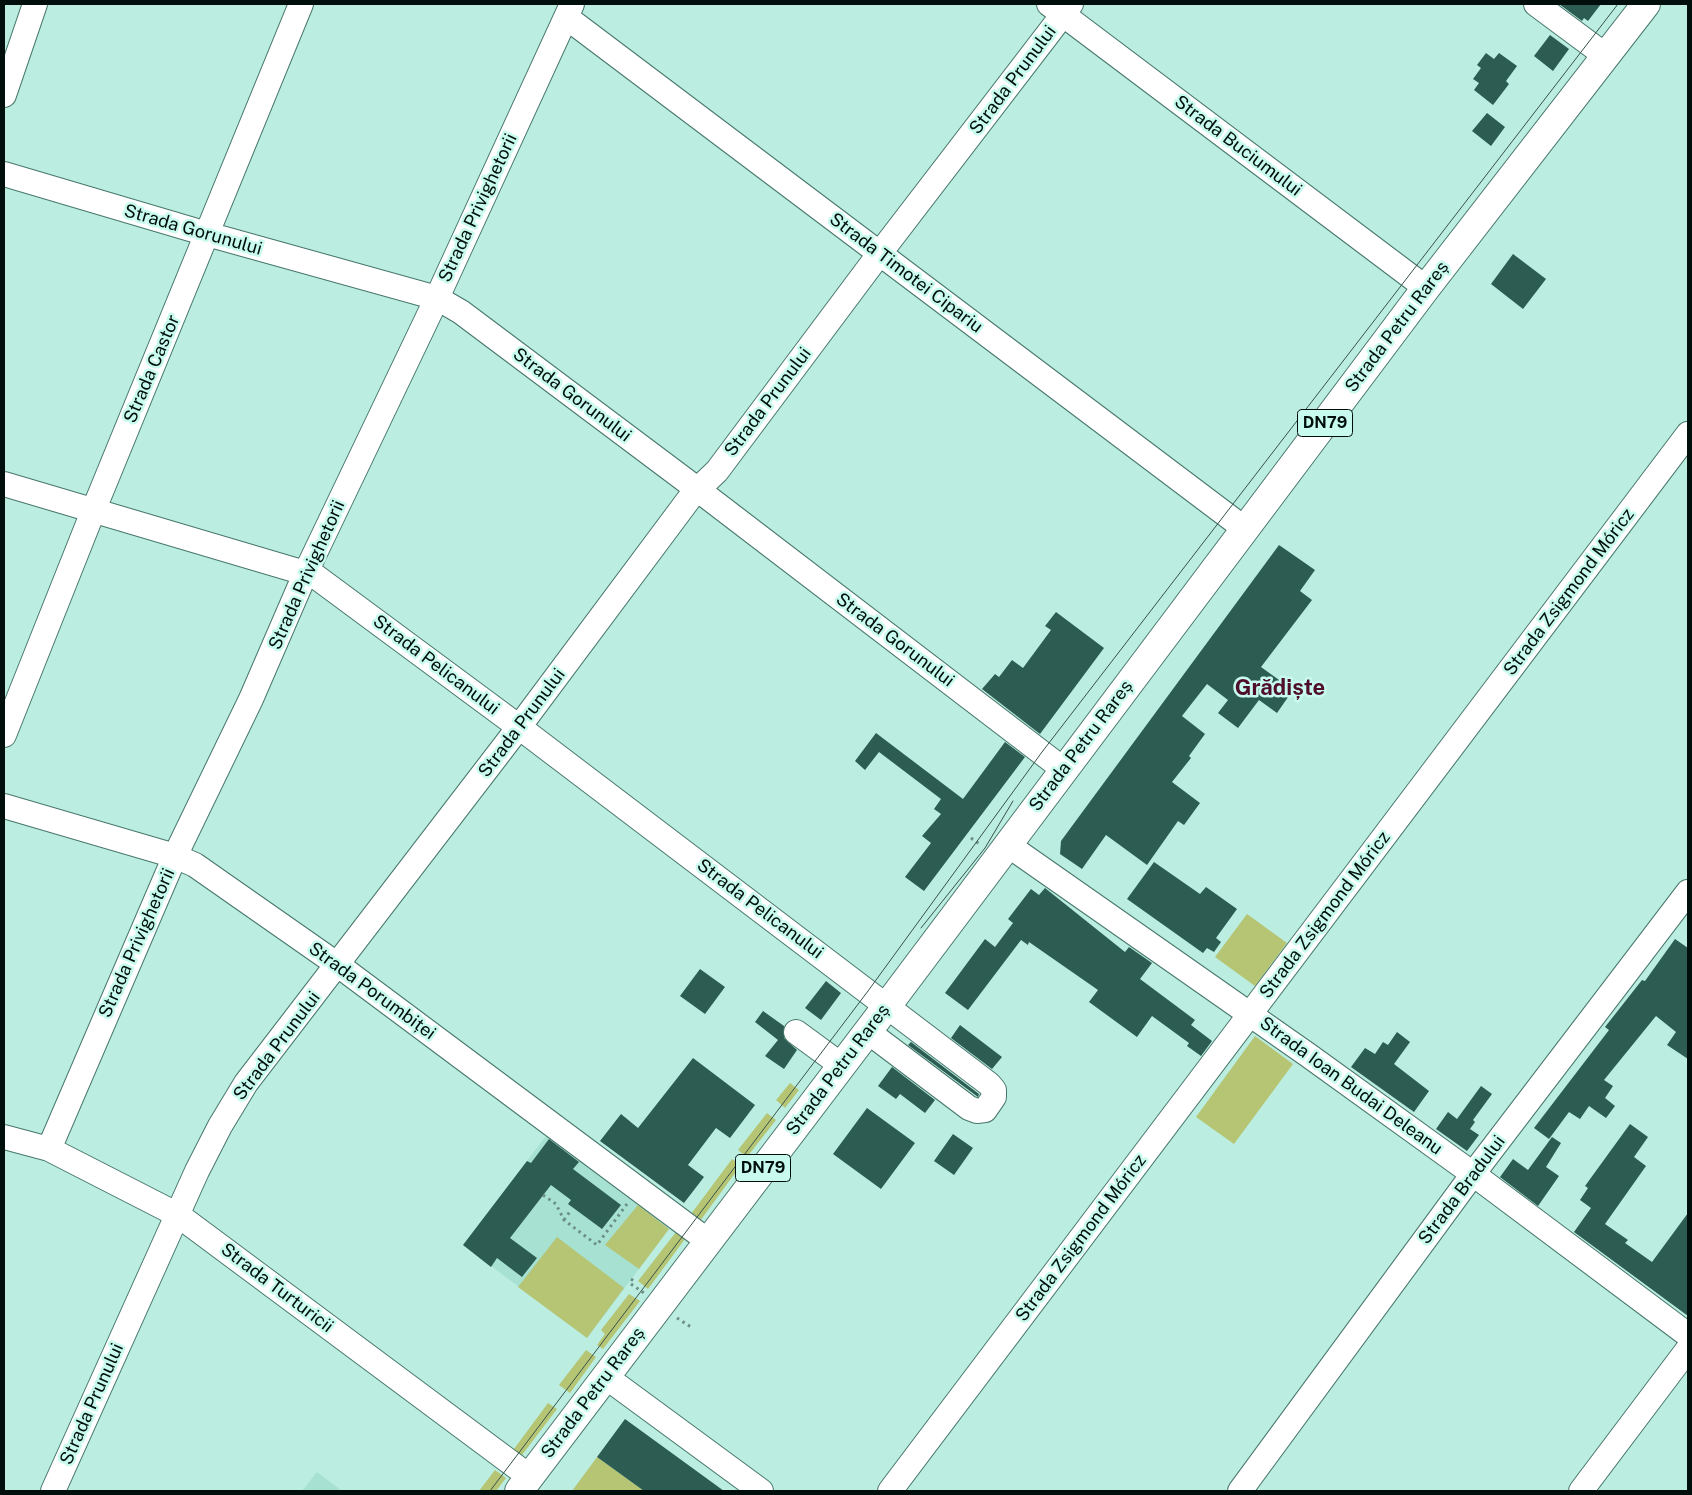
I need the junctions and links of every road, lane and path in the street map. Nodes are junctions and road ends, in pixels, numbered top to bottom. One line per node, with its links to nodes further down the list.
1 (35, 4): 8 (street)
2 (301, 4): 10 (street, Strada Castor)
3 (1536, 4): 7 (street)
4 (1646, 4): 7 (main road, Strada Petru Rareș / DN79)
5 (1061, 7): 11 (street, Strada Prunului); 12 (street, Strada Buciumului)
6 (569, 11): 11 (street, Strada Timotei Cipariu); 13 (street, Strada Privighetorii)
7 (1606, 56): 12 (main road, Strada Petru Rareș / DN79)
8 (4, 95)
9 (4, 174): 10 (street, Strada Gorunului)
10 (208, 234): 13 (street, Strada Gorunului); 17 (street, Strada Castor)
11 (880, 253): 16 (street, Strada Prunului); 18 (street, Strada Timotei Cipariu)
12 (1426, 288): 18 (main road, Strada Petru Rareș / DN79)
13 (437, 298): 16 (street, Strada Gorunului); 19 (street, Strada Privighetorii)
14 (1688, 434): 29 (street, Strada Zsigmond Móricz)
15 (4, 484): 17 (street, Strada Pelicanului)
16 (697, 489): 20 (street, Strada Prunului); 22 (street, Strada Gorunului)
17 (94, 509): 19 (street, Strada Pelicanului); 21 (street, Strada Castor)
18 (1244, 529): 22 (main road, Strada Petru Rareș / DN79)
19 (306, 572): 20 (street, Strada Pelicanului); 25 (street, Strada Privighetorii)
20 (519, 727): 27 (street, Strada Prunului); 28 (street, Strada Pelicanului)
21 (4, 736)
22 (1063, 769): 24 (main road, Strada Petru Rareș / DN79)
23 (4, 806): 25 (street, Strada Porumbiței)
24 (1008, 845): 28 (main road, Strada Petru Rareș / DN79); 29 (street, Strada Ioan Budai Deleanu)
25 (175, 856): 27 (street, Strada Porumbiței); 34 (street, Strada Privighetorii)
26 (1688, 892): 35 (street, Strada Bradului)
27 (338, 965): 36 (street, Strada Porumbiței); 39 (street, Strada Prunului)
28 (887, 1006): 30 (main road, Strada Petru Rareș / DN79); 30 (street, Strada Pelicanului)
29 (1251, 1013): 35 (street, Strada Ioan Budai Deleanu); 52 (street, Strada Zsigmond Móricz)
30 (867, 1031): 32 (main road, Strada Petru Rareș / DN79)
31 (796, 1032): 32 (street)
32 (841, 1065): 41 (main road, Strada Petru Rareș / DN79)
33 (4, 1137): 34 (street, Strada Turturicii)
34 (49, 1149): 39 (street, Strada Turturicii)
35 (1474, 1174): 46 (street, Strada Ioan Budai Deleanu); 53 (street, Strada Bradului)
36 (635, 1194): 40 (path); 41 (street, Strada Porumbiței)
37 (543, 1195): 40 (path)
38 (571, 1210): 40 (path)
39 (178, 1215): 49 (street, Strada Turturicii); 50 (street, Strada Prunului)
40 (564, 1220)
41 (708, 1241): 48 (main road, Strada Petru Rareș / DN79)
42 (632, 1281): 43 (path)
43 (648, 1297)
44 (672, 1314): 45 (path)
45 (691, 1327)
46 (1688, 1335)
47 (1688, 1349): 54 (street)
48 (606, 1377): 49 (main road, Strada Petru Rareș / DN79); 51 (street)
49 (524, 1484)
50 (53, 1491)
51 (761, 1491)
52 (890, 1491)
53 (1240, 1491)
54 (1581, 1491)

